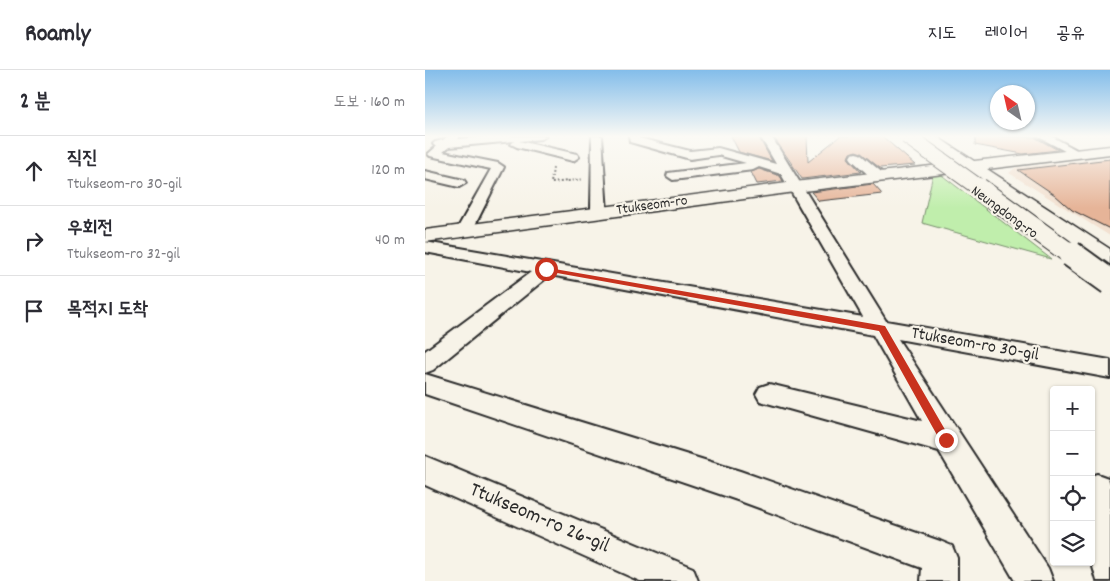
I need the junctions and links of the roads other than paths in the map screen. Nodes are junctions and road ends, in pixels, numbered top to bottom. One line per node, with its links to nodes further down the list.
1 (482, 160): 20 (street)
2 (598, 160): 19 (street)
3 (747, 160): 11 (street)
4 (779, 160): 17 (street)
5 (859, 160): 16 (street)
6 (931, 160): 13 (main road, Neungdong-ro)
7 (940, 160): 26 (main road, bridge)
8 (948, 160): 25 (main road)
9 (960, 160): 12 (main road, Neungdong-ro)
10 (1025, 160): 12 (main road, Ttukseom-ro)
11 (764, 165): 15 (street); 17 (street)
12 (969, 166): 13 (main road, Ttukseom-ro); 23 (main road, Neungdong-ro)
13 (944, 169): 16 (main road, Ttukseom-ro); 27 (main road, Neungdong-ro)
14 (425, 175): 18 (street)
15 (673, 176)
16 (879, 177): 17 (main road, Ttukseom-ro)
17 (790, 179): 19 (main road, Ttukseom-ro); 28 (street)
18 (459, 182)
19 (599, 213): 20 (main road, Ttukseom-ro)
20 (464, 231): 21 (main road, Ttukseom-ro)
21 (425, 236)
22 (425, 247): 24 (street, Ttukseom-ro 30-gil)
23 (1110, 260)
24 (546, 269): 28 (street, Ttukseom-ro 30-gil); 29 (street)
25 (1110, 274)
26 (1110, 282)
27 (1110, 291)
28 (882, 328): 30 (street, Ttukseom-ro 30-gil); 33 (street)
29 (425, 364)
30 (1110, 369)
31 (425, 384): 38 (street)
32 (769, 394): 33 (street)
33 (946, 440): 39 (street)
34 (425, 470): 37 (street, Ttukseom-ro 26-gil)
35 (1097, 489): 36 (street)
36 (1110, 570)
37 (680, 581)
38 (939, 581)
39 (1035, 581)

